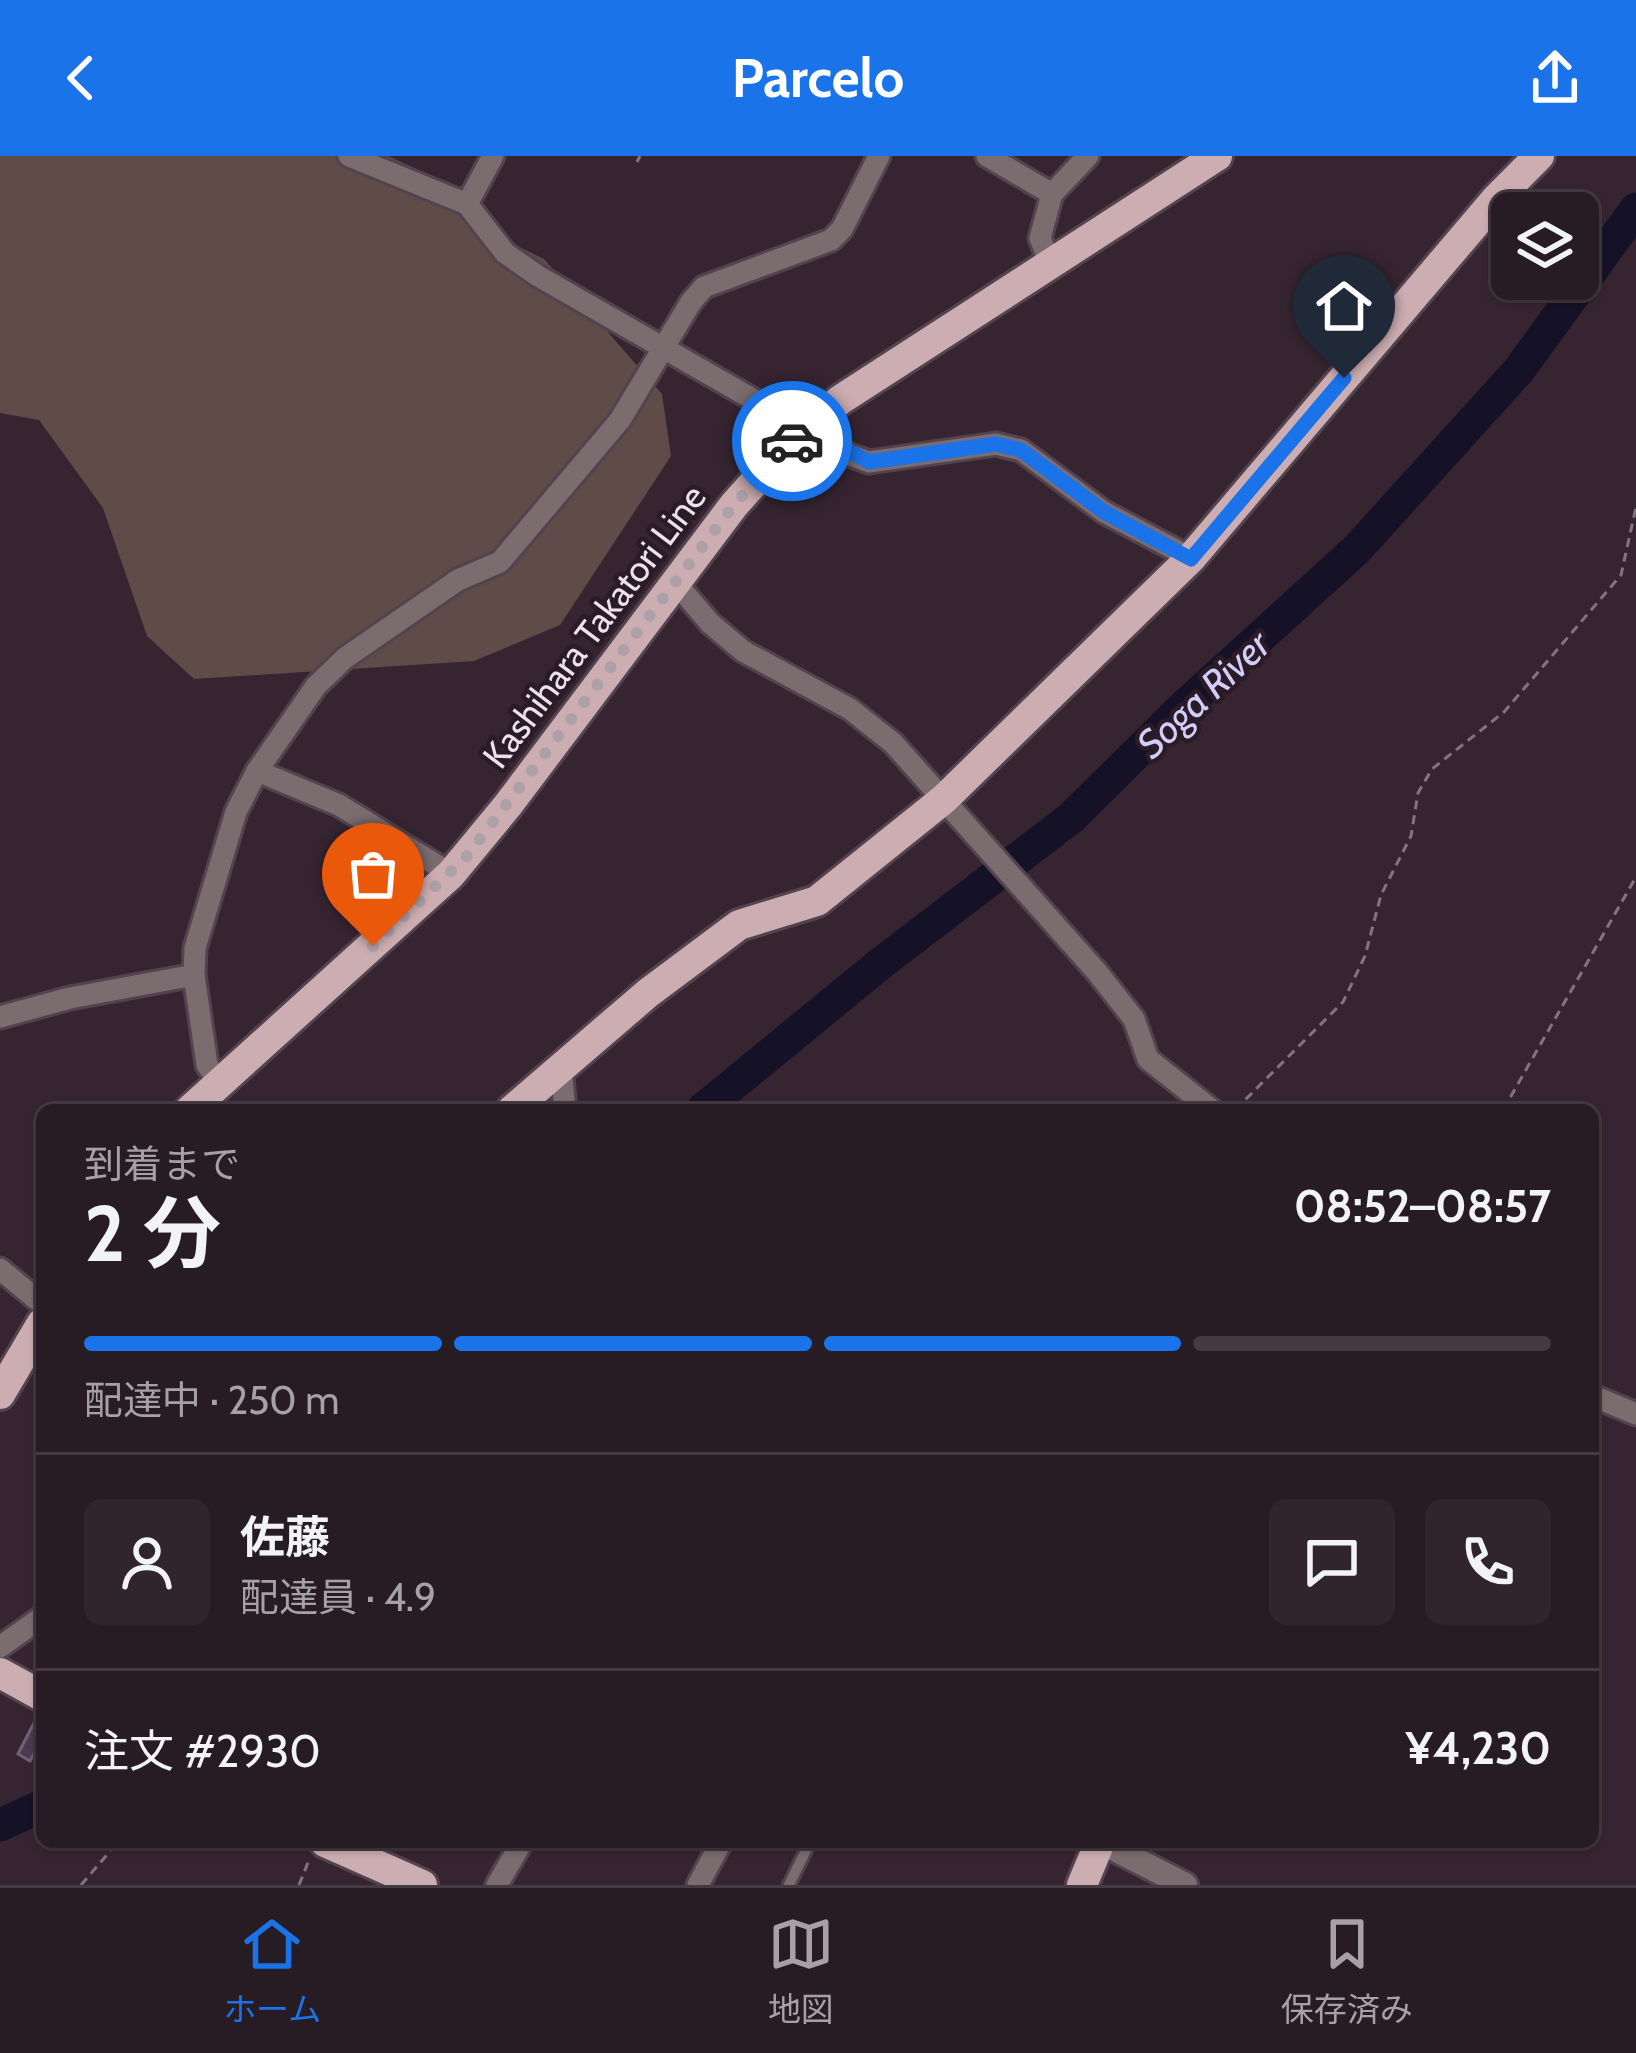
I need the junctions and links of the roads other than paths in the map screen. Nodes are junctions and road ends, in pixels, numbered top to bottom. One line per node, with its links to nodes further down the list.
1 (349, 156): 9 (street)
2 (493, 156): 9 (street)
3 (879, 156): 11 (street)
4 (987, 156): 8 (street)
5 (1088, 156): 8 (street)
6 (1217, 156): 10 (main road, Kashihara Takatori Line)
7 (1539, 156): 13 (main road)
8 (1052, 194): 10 (street)
9 (467, 204): 11 (street)
10 (1051, 266): 12 (main road, Kashihara Takatori Line)
11 (667, 347): 12 (street); 15 (street)
12 (807, 428): 13 (street); 14 (main road, Kashihara Takatori Line)
13 (1191, 559): 16 (main road)
14 (675, 582): 16 (street); 17 (main road, Kashihara Takatori Line)
15 (257, 771): 17 (street); 18 (street)
16 (944, 800): 20 (main road); 25 (street)
17 (451, 874): 21 (main road, Kashihara Takatori Line)
18 (194, 975): 19 (street); 21 (street)
19 (0, 1017)
20 (561, 1067): 23 (main road); 24 (street)
21 (220, 1083): 22 (main road, Kashihara Takatori Line)
22 (197, 1104)
23 (519, 1104)
24 (564, 1104)
25 (1204, 1104)
26 (0, 1268): 27 (street)
27 (36, 1299)
28 (36, 1333): 29 (main road)
29 (0, 1394)
30 (1599, 1399): 31 (street)
31 (1636, 1414)
32 (36, 1621): 33 (street)
33 (0, 1646)
34 (0, 1673): 35 (main road)
35 (36, 1693)
36 (339, 1848): 42 (main road)
37 (519, 1848): 43 (street)
38 (718, 1848): 44 (street)
39 (807, 1848): 45 (lane)
40 (1100, 1848): 46 (main road)
41 (1112, 1848): 47 (street)
42 (422, 1885)
43 (497, 1885)
44 (698, 1885)
45 (789, 1885)
46 (1082, 1885)
47 (1185, 1885)

